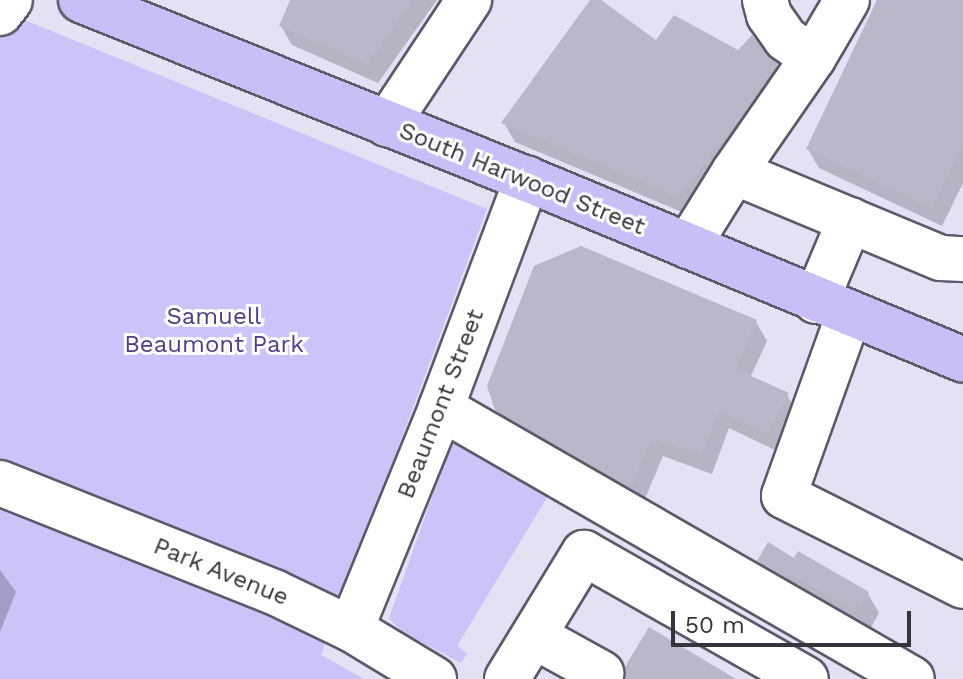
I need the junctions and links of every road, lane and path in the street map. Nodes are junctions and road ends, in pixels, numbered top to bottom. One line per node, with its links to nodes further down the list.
1 (10, 0): 6 (street)
2 (81, 0): 8 (main road, South Harwood Street)
3 (469, 0): 8 (street)
4 (765, 0): 7 (street)
5 (847, 0): 7 (street)
6 (0, 13)
7 (813, 58): 9 (street)
8 (387, 124): 10 (main road, South Harwood Street)
9 (734, 172): 11 (street); 12 (street)
10 (527, 179): 12 (main road, South Harwood Street); 16 (street, Beaumont Street)
11 (850, 220): 13 (street); 14 (street)
12 (688, 246): 14 (main road, South Harwood Street)
13 (963, 259)
14 (832, 307): 15 (main road, South Harwood Street); 18 (street)
15 (963, 360)
16 (441, 408): 19 (street, Beaumont Street); 25 (street)
17 (0, 483): 19 (street, Park Avenue)
18 (963, 586)
19 (351, 629): 22 (street, Park Avenue)
20 (534, 636): 21 (street); 23 (street); 24 (street)
21 (601, 673)
22 (434, 679)
23 (507, 679)
24 (806, 679)
25 (912, 679)

